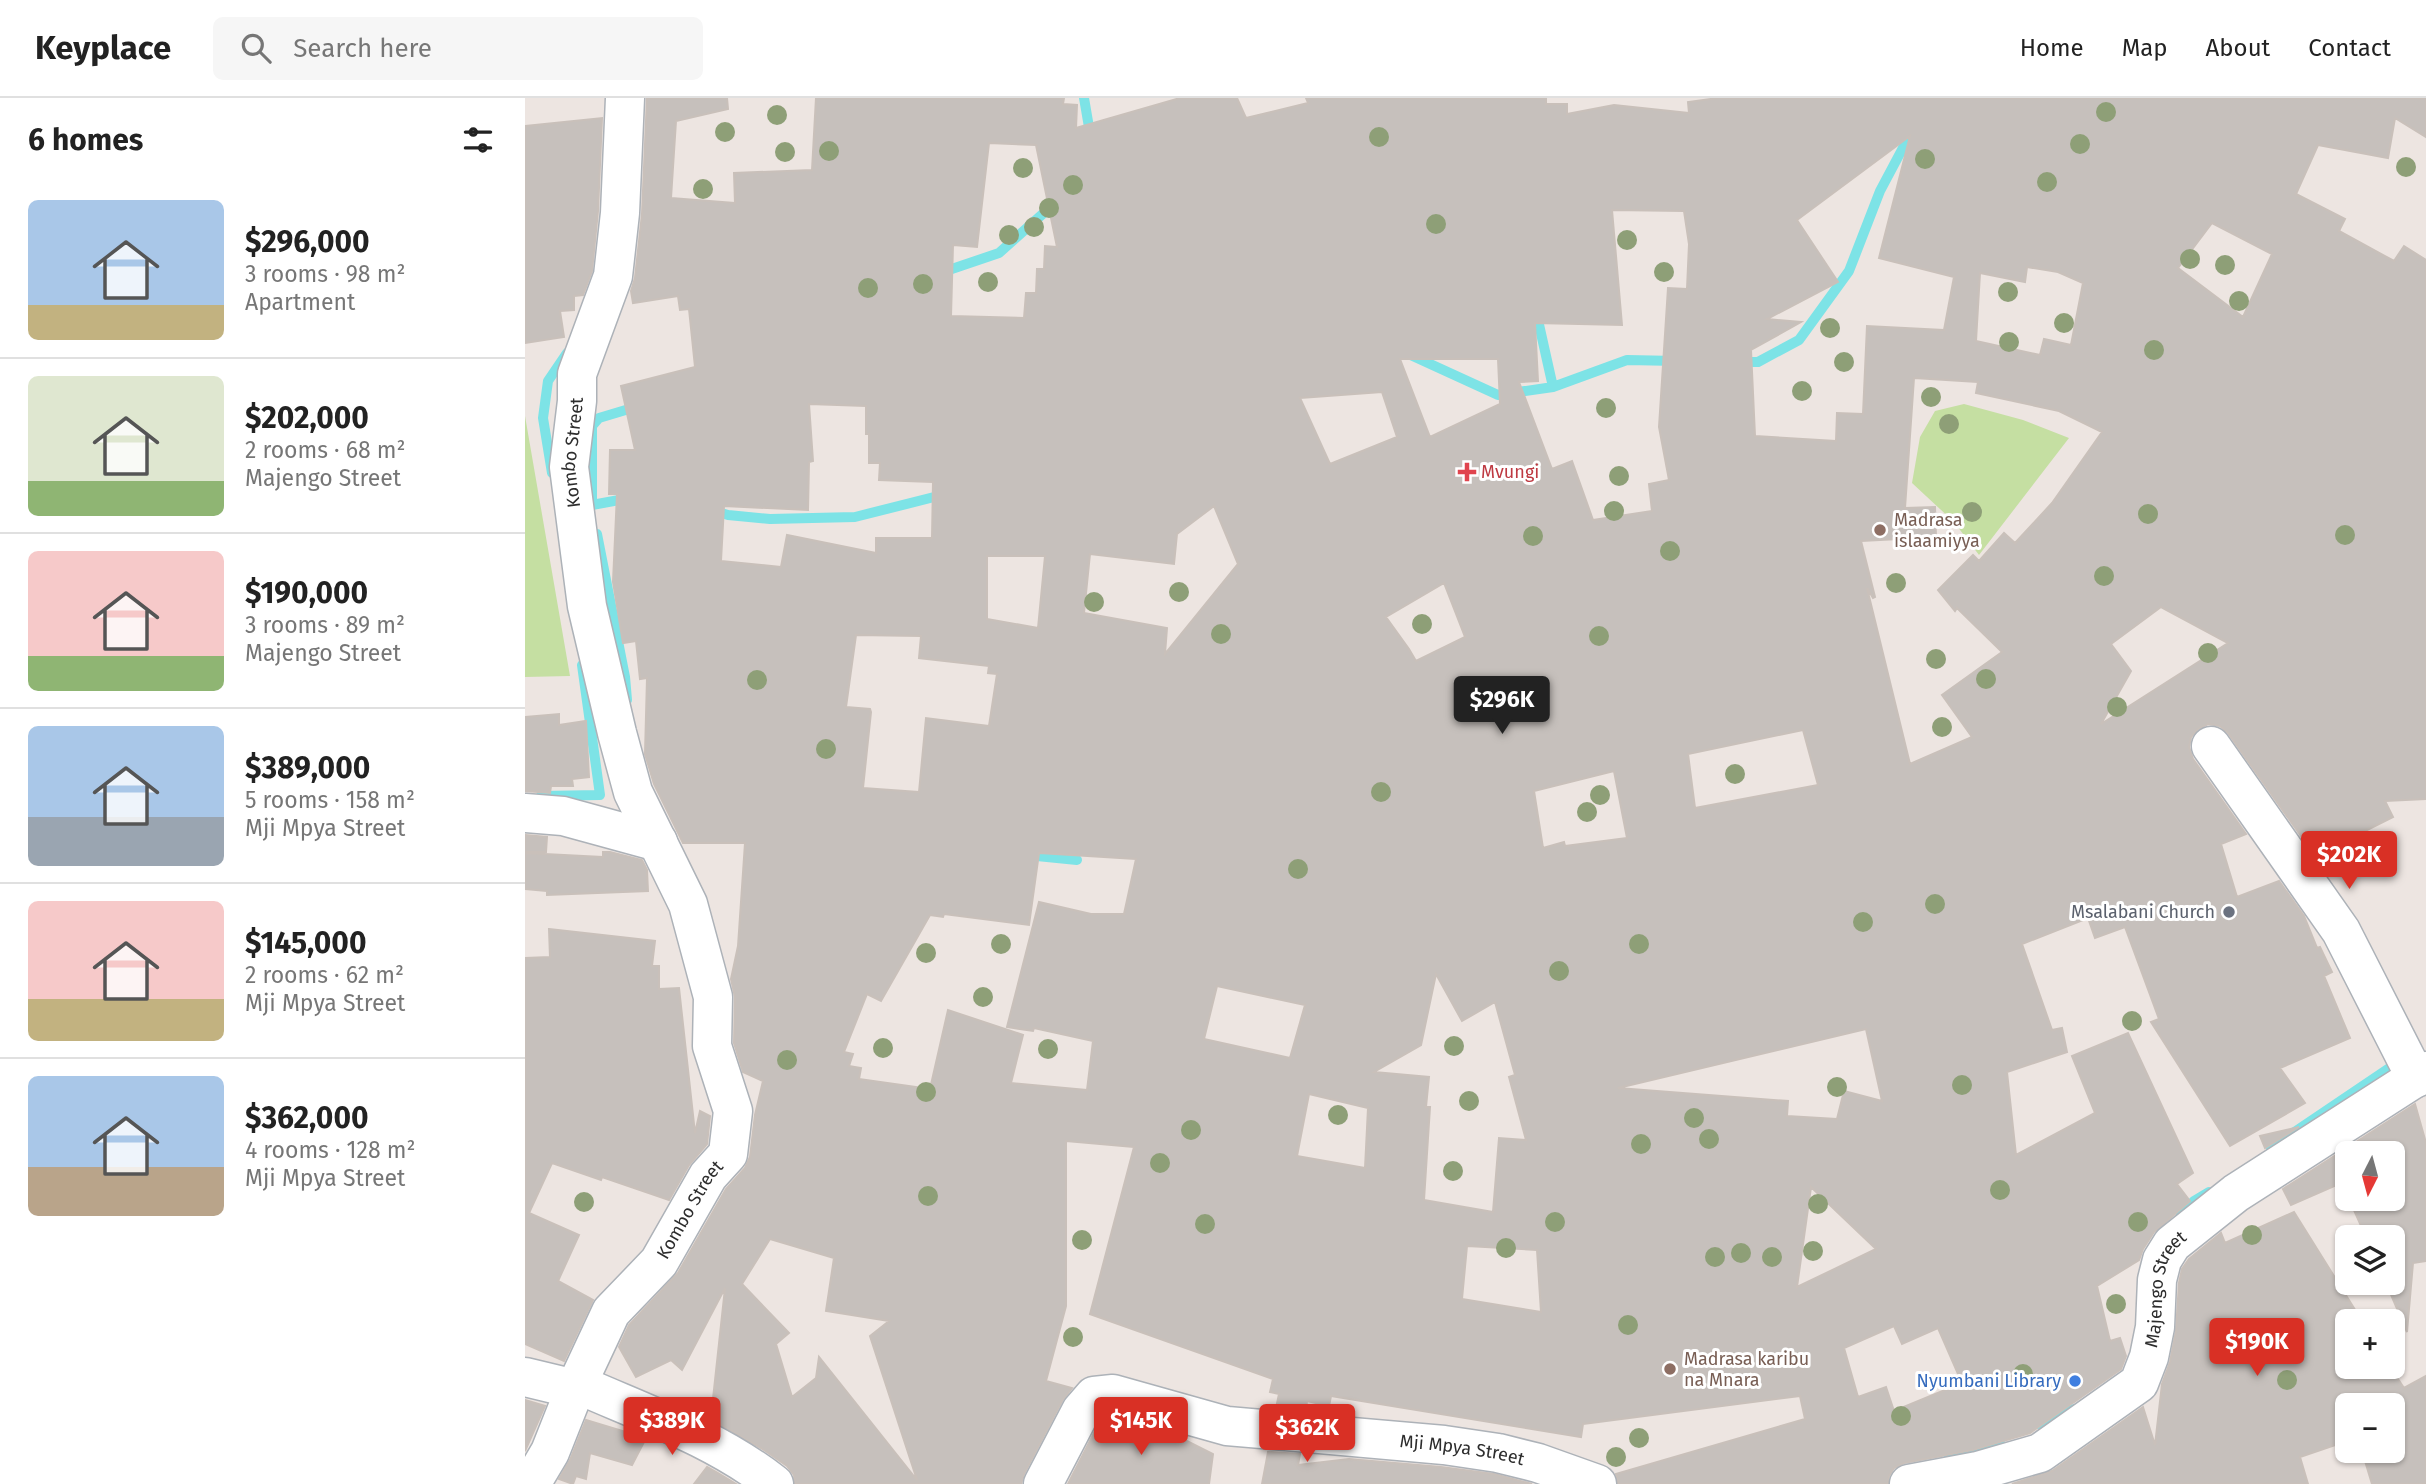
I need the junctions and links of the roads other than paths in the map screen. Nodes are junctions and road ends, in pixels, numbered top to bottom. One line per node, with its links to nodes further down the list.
1 (625, 98): 4 (street, Kombo Street)
2 (2211, 746): 5 (street)
3 (525, 813): 4 (street)
4 (658, 842): 7 (street, Kombo Street)
5 (2421, 1074): 12 (street, Majengo Street)
6 (525, 1377): 7 (street)
7 (575, 1390): 8 (street); 9 (street)
8 (531, 1484)
9 (774, 1484)
10 (1043, 1484): 11 (street, Mji Mpya Street)
11 (1597, 1484)
12 (1909, 1484)

